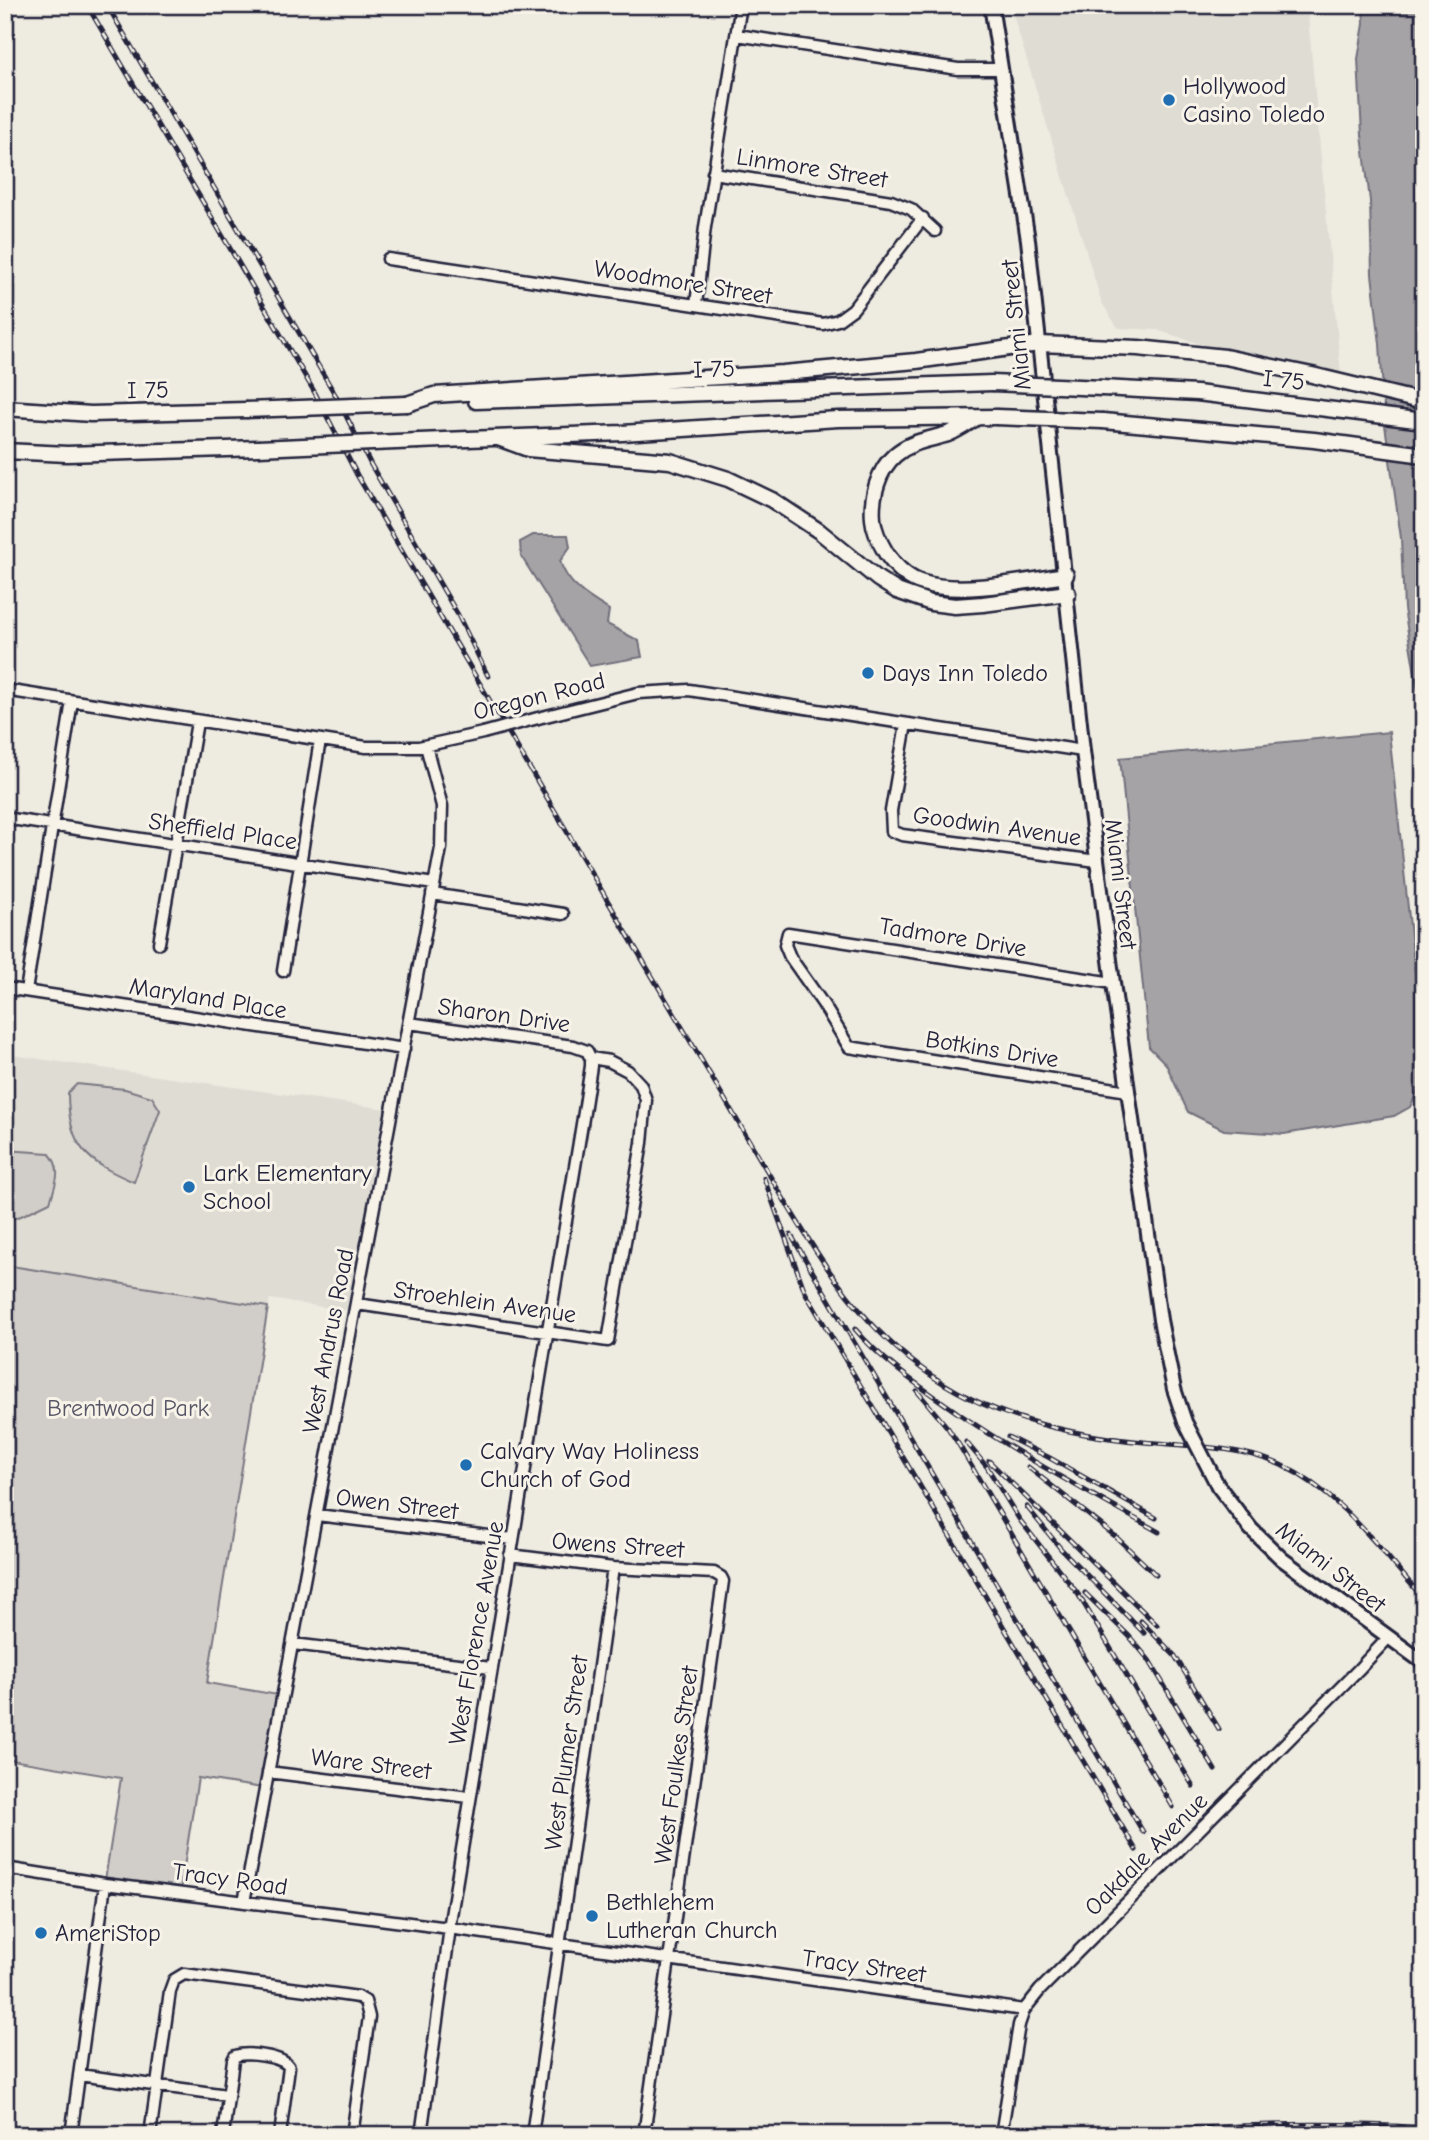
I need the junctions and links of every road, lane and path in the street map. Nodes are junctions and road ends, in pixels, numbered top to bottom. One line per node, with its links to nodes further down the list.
1 (741, 5): 3 (street)
2 (991, 5): 4 (main road, Miami Street)
3 (737, 35): 4 (street); 5 (street)
4 (1001, 69): 10 (main road, Miami Street)
5 (713, 173): 6 (street, Linmore Street); 9 (street)
6 (923, 218): 7 (street, Linmore Street); 9 (street, Woodmore Street)
7 (936, 231)
8 (388, 259): 9 (street, Woodmore Street)
9 (696, 305)
10 (1039, 344): 11 (highway); 12 (highway); 19 (main road, Miami Street)
11 (1424, 402)
12 (407, 404): 13 (highway, I 75 / I 75, bridge); 15 (highway, I 75 / I 75, bridge)
13 (5, 408)
14 (978, 417): 16 (highway); 18 (highway, bridge); 19 (highway)
15 (1424, 421)
16 (498, 438): 17 (highway, bridge); 20 (highway)
17 (5, 451)
18 (1424, 455)
19 (1066, 575): 20 (main road, Miami Street)
20 (1068, 593): 27 (main road, Miami Street)
21 (5, 690): 22 (street, Oregon Road)
22 (72, 701): 23 (street, Oregon Road); 29 (street)
23 (197, 722): 25 (street, Oregon Road); 30 (street)
24 (906, 724): 26 (street, Oregon Road, bridge); 27 (street, Oregon Road); 31 (street, Goodwin Avenue)
25 (320, 740): 26 (street, Oregon Road); 32 (street)
26 (426, 746): 33 (street, West Andrus Road)
27 (1083, 751): 31 (main road, Miami Street)
28 (5, 818): 29 (street, Sheffield Place)
29 (52, 825): 30 (street, Sheffield Place); 39 (street)
30 (177, 845): 32 (street, Sheffield Place); 35 (street)
31 (1097, 860): 37 (main road, Miami Street)
32 (300, 864): 33 (street, Sheffield Place); 36 (street)
33 (433, 889): 34 (street, Sheffield Place); 40 (street, West Andrus Road)
34 (563, 914)
35 (159, 943)
36 (283, 971)
37 (1113, 983): 41 (street, Tadmore Drive); 44 (main road, Miami Street)
38 (5, 988): 39 (street, Maryland Place)
39 (26, 991): 42 (street, Maryland Place)
40 (409, 1023): 42 (street, West Andrus Road); 43 (street, Sharon Drive)
41 (849, 1047): 44 (street, Botkins Drive)
42 (404, 1049): 45 (street, West Andrus Road)
43 (590, 1056): 46 (street, West Florence Avenue); 46 (street, Stroehlein Avenue)
44 (1128, 1091): 52 (main road, Miami Street, bridge)
45 (357, 1304): 46 (street, Stroehlein Avenue); 47 (street, West Andrus Road)
46 (548, 1333): 48 (street, West Florence Avenue)
47 (317, 1515): 48 (street, Owen Street); 53 (street, West Andrus Road)
48 (513, 1539): 49 (street, West Florence Avenue)
49 (510, 1555): 50 (street, Owens Street); 55 (street, West Florence Avenue)
50 (613, 1568): 51 (street, Owens Street); 62 (street, West Plumer Street)
51 (722, 1577): 63 (street, West Foulkes Street)
52 (1388, 1637): 54 (main road, Miami Street); 64 (street, Oakdale Avenue)
53 (293, 1644): 55 (street); 56 (street, West Andrus Road)
54 (1424, 1663)
55 (491, 1668): 57 (street, West Florence Avenue)
56 (268, 1772): 57 (street, Ware Street); 60 (street, West Andrus Road)
57 (469, 1797): 61 (street, West Florence Avenue)
58 (5, 1868): 59 (street, Tracy Road)
59 (105, 1884): 60 (street, Tracy Road); 65 (street)
60 (244, 1902): 61 (street, Tracy Road)
61 (449, 1928): 62 (street, Tracy Street); 74 (street, West Florence Avenue)
62 (560, 1944): 63 (street, Tracy Street); 75 (street, West Plumer Street)
63 (670, 1960): 64 (street, Tracy Street); 76 (street, West Foulkes Street)
64 (1024, 2010): 68 (street, Oakdale Avenue)
65 (79, 2076): 66 (street); 69 (street)
66 (157, 2086): 67 (street); 70 (street); 73 (street)
67 (227, 2095): 71 (street); 72 (street)
68 (1002, 2134): 77 (street)
69 (71, 2135)
70 (150, 2135)
71 (223, 2135)
72 (280, 2135)
73 (352, 2135)
74 (421, 2135)
75 (531, 2135)
76 (644, 2135)
77 (1018, 2135)

